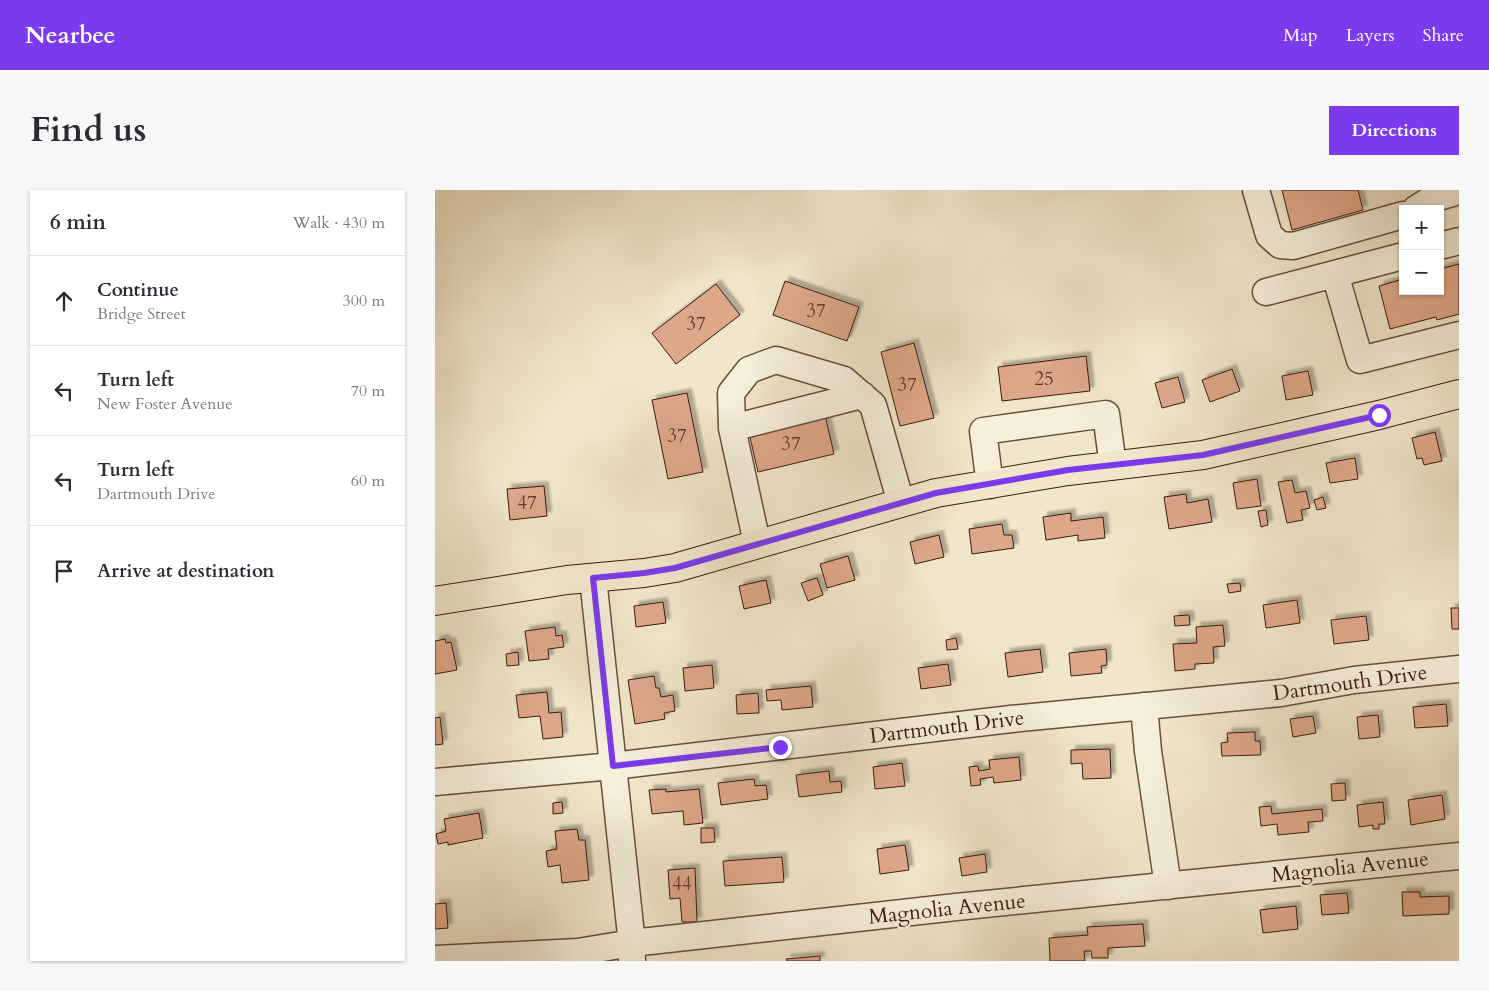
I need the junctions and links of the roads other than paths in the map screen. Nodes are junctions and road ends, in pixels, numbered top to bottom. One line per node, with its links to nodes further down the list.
1 (1256, 190): 4 (street)
2 (1459, 191): 3 (street)
3 (1422, 205)
4 (1399, 216)
5 (1459, 241): 6 (street)
6 (1444, 245)
7 (1399, 257): 8 (street)
8 (1335, 274): 9 (street); 10 (street)
9 (1266, 292)
10 (1459, 335)
11 (1459, 394): 14 (main road)
12 (862, 395): 13 (street); 13 (street); 16 (street)
13 (732, 428): 17 (street)
14 (1113, 466): 15 (main road); 15 (street)
15 (990, 485): 16 (main road)
16 (901, 503): 17 (main road)
17 (757, 543): 18 (main road)
18 (593, 578): 19 (main road); 22 (street)
19 (435, 601)
20 (1459, 669): 21 (street, Dartmouth Drive)
21 (1144, 706): 22 (street, Dartmouth Drive); 25 (street)
22 (613, 766): 23 (street, Dartmouth Drive); 26 (street)
23 (435, 782)
24 (1459, 856): 25 (street, Magnolia Avenue)
25 (1168, 886): 26 (street, Magnolia Avenue)
26 (632, 952): 27 (street, Magnolia Avenue)
27 (435, 959)

